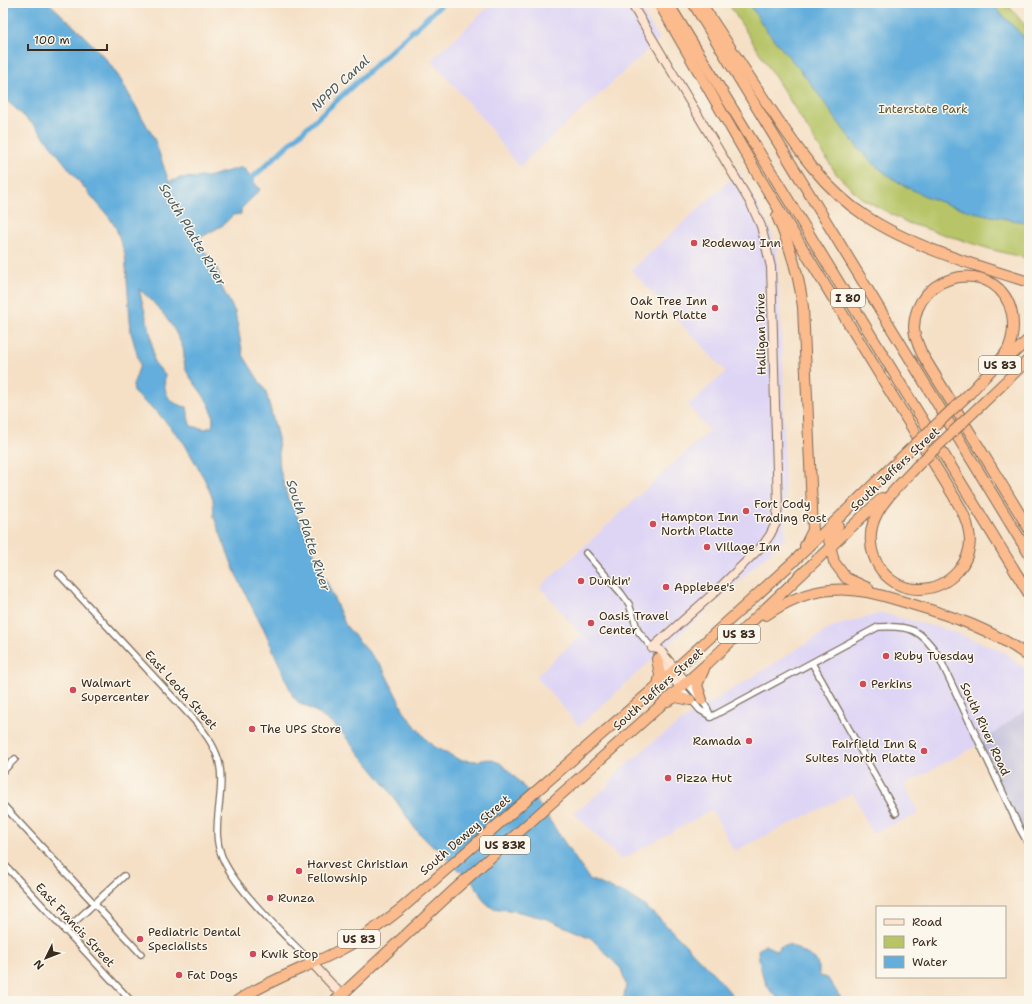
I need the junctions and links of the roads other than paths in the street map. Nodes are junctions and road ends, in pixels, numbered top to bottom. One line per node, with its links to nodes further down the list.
1 (631, 3): 24 (street, Halligan Drive)
2 (659, 3): 6 (highway)
3 (668, 3): 21 (highway, I 80)
4 (693, 3): 18 (highway, I 80)
5 (701, 3): 7 (highway)
6 (758, 174): 13 (highway); 19 (highway)
7 (1008, 274): 8 (highway); 9 (highway)
8 (1029, 277)
9 (1029, 282)
10 (1029, 339): 12 (highway, South Jeffers Street / US 83)
11 (1026, 361): 13 (highway, South Jeffers Street / US 83, bridge)
12 (970, 393): 14 (highway, South Jeffers Street / US 83, bridge); 15 (highway)
13 (917, 466): 16 (highway, South Jeffers Street / US 83)
14 (870, 488): 16 (highway); 19 (highway, South Jeffers Street / US 83)
15 (1029, 529)
16 (830, 548): 22 (highway); 23 (highway, South Jeffers Street / US 83)
17 (586, 553): 24 (street)
18 (1029, 554)
19 (793, 562): 29 (highway, South Jeffers Street / US 83)
20 (59, 574): 49 (street, East Leota Street)
21 (1029, 594)
22 (931, 610): 23 (highway); 25 (highway)
23 (742, 630): 27 (highway, South Jeffers Street / US 83)
24 (652, 648): 26 (street); 29 (street)
25 (1029, 658)
26 (657, 659): 29 (street); 31 (highway)
27 (708, 663): 30 (highway, South Jeffers Street / US 83); 33 (highway)
28 (812, 663): 35 (street); 41 (street); 42 (street, South River Road)
29 (673, 672): 30 (street); 31 (highway, South Jeffers Street / US 83)
30 (683, 685): 32 (street); 33 (street); 34 (highway, South Jeffers Street / US 83)
31 (658, 686): 38 (highway, South Jeffers Street / US 83)
32 (690, 700): 34 (highway); 35 (street)
33 (702, 700): 35 (street)
34 (658, 707): 39 (highway, South Jeffers Street / US 83)
35 (711, 717)
36 (15, 759): 37 (street)
37 (4, 768)
38 (543, 784): 49 (highway, South Dewey Street / US 83)
39 (556, 798): 45 (highway, South Jeffers Street / US 83R)
40 (3, 805): 46 (street)
41 (896, 814)
42 (1029, 844)
43 (3, 863): 47 (street, East Francis Street)
44 (124, 876): 46 (street)
45 (453, 891): 50 (highway, South Jeffers Street / US 83)
46 (94, 903): 47 (street); 48 (street)
47 (65, 931): 51 (street, East Francis Street)
48 (141, 954)
49 (312, 963): 50 (street, East Leota Street); 52 (highway, South Dewey Street / US 83)
50 (341, 999)
51 (131, 1001)
52 (237, 1001)

